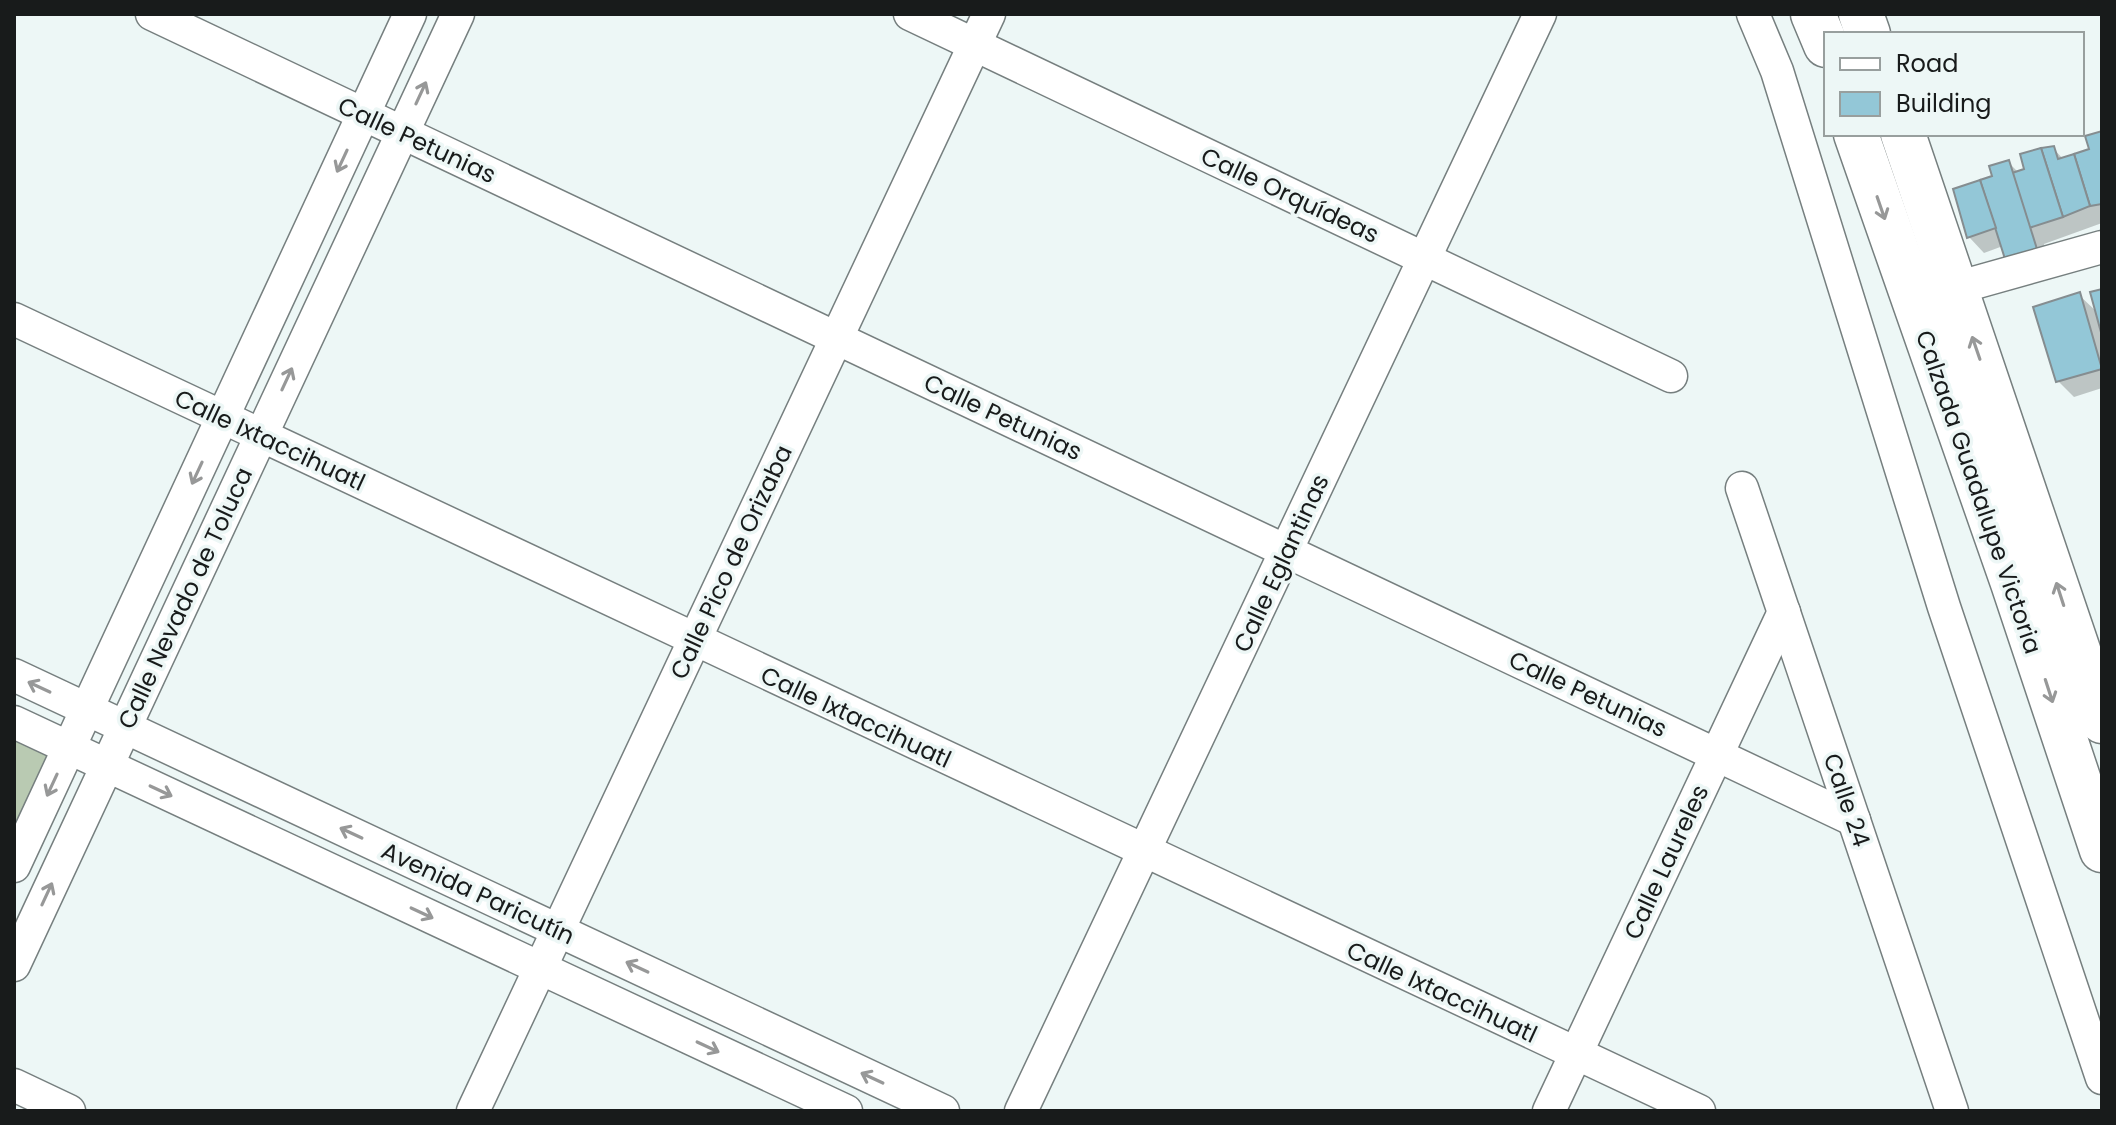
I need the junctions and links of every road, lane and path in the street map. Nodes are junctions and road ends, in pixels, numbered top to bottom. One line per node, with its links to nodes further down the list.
1 (152, 14): 11 (street, Calle Petunias)
2 (410, 14): 11 (street, Calle Nevado de Toluca)
3 (458, 14): 12 (street, Calle Nevado de Toluca, one-way to 3)
4 (910, 14): 10 (street, Calle Orquídeas)
5 (989, 14): 10 (street, Calle Pico de Orizaba)
6 (1540, 14): 16 (street, Calle Eglantinas)
7 (1753, 14): 43 (street)
8 (1813, 14): 9 (main road)
9 (1824, 40)
10 (975, 45): 16 (street, Calle Orquídeas); 19 (street, Calle Pico de Orizaba)
11 (364, 114): 12 (street, Calle Petunias); 21 (street, Calle Nevado de Toluca, one-way to 21)
12 (402, 133): 19 (street, Calle Petunias); 22 (street, Calle Nevado de Toluca, one-way to 12)
13 (1857, 136): 36 (main road, Calzada Guadalupe Victoria, one-way to 36)
14 (1904, 136): 17 (main road, Calzada Guadalupe Victoria)
15 (2102, 247): 17 (street)
16 (1424, 259): 20 (street, Calle Orquídeas); 24 (street, Calle Eglantinas)
17 (1956, 288): 29 (main road, Calzada Guadalupe Victoria, one-way to 17)
18 (14, 319): 21 (street, Calle Ixtaccihuatl)
19 (837, 338): 24 (street, Calle Petunias); 26 (street, Calle Pico de Orizaba)
20 (1671, 376)
21 (223, 417): 22 (street, Calle Ixtaccihuatl); 28 (street, Calle Nevado de Toluca, one-way to 28)
22 (261, 436): 26 (street, Calle Ixtaccihuatl); 31 (street, Calle Nevado de Toluca)
23 (1742, 488): 25 (street, Calle 24)
24 (1286, 551): 33 (street, Calle Petunias); 37 (street, Calle Eglantinas)
25 (1784, 612): 33 (street, Calle Laureles); 35 (street, Calle 24)
26 (695, 641): 37 (street, Calle Ixtaccihuatl); 39 (street, Calle Pico de Orizaba)
27 (14, 675): 28 (street, Avenida Paricutín, one-way to 27)
28 (87, 709): 31 (street, Avenida Paricutín); 32 (street, Calle Nevado de Toluca)
29 (2102, 721)
30 (14, 722): 32 (street, Avenida Paricutín)
31 (125, 727): 34 (street, Calle Nevado de Toluca); 39 (street, Avenida Paricutín, one-way to 31)
32 (69, 748): 34 (street, Avenida Paricutín); 38 (street, Calle Nevado de Toluca, one-way to 38)
33 (1716, 755): 35 (street, Calle Petunias); 42 (street, Calle Laureles)
34 (107, 766): 40 (street, Calle Nevado de Toluca, one-way to 34); 41 (street, Avenida Paricutín, one-way to 41)
35 (1854, 820): 52 (street, Calle 24)
36 (2102, 850)
37 (1144, 853): 42 (street, Calle Ixtaccihuatl); 49 (street, Calle Eglantinas)
38 (14, 866)
39 (558, 931): 41 (street, Calle Pico de Orizaba); 48 (street, Avenida Paricutín, one-way to 39)
40 (14, 965)
41 (540, 968): 46 (street, Calle Pico de Orizaba); 47 (street, Avenida Paricutín, one-way to 47)
42 (1575, 1053): 50 (street, Calle Laureles); 51 (street, Calle Ixtaccihuatl)
43 (2102, 1078)
44 (14, 1085): 45 (street)
45 (69, 1111)
46 (473, 1111)
47 (846, 1111)
48 (943, 1111)
49 (1021, 1111)
50 (1549, 1111)
51 (1699, 1111)
52 (1952, 1111)

